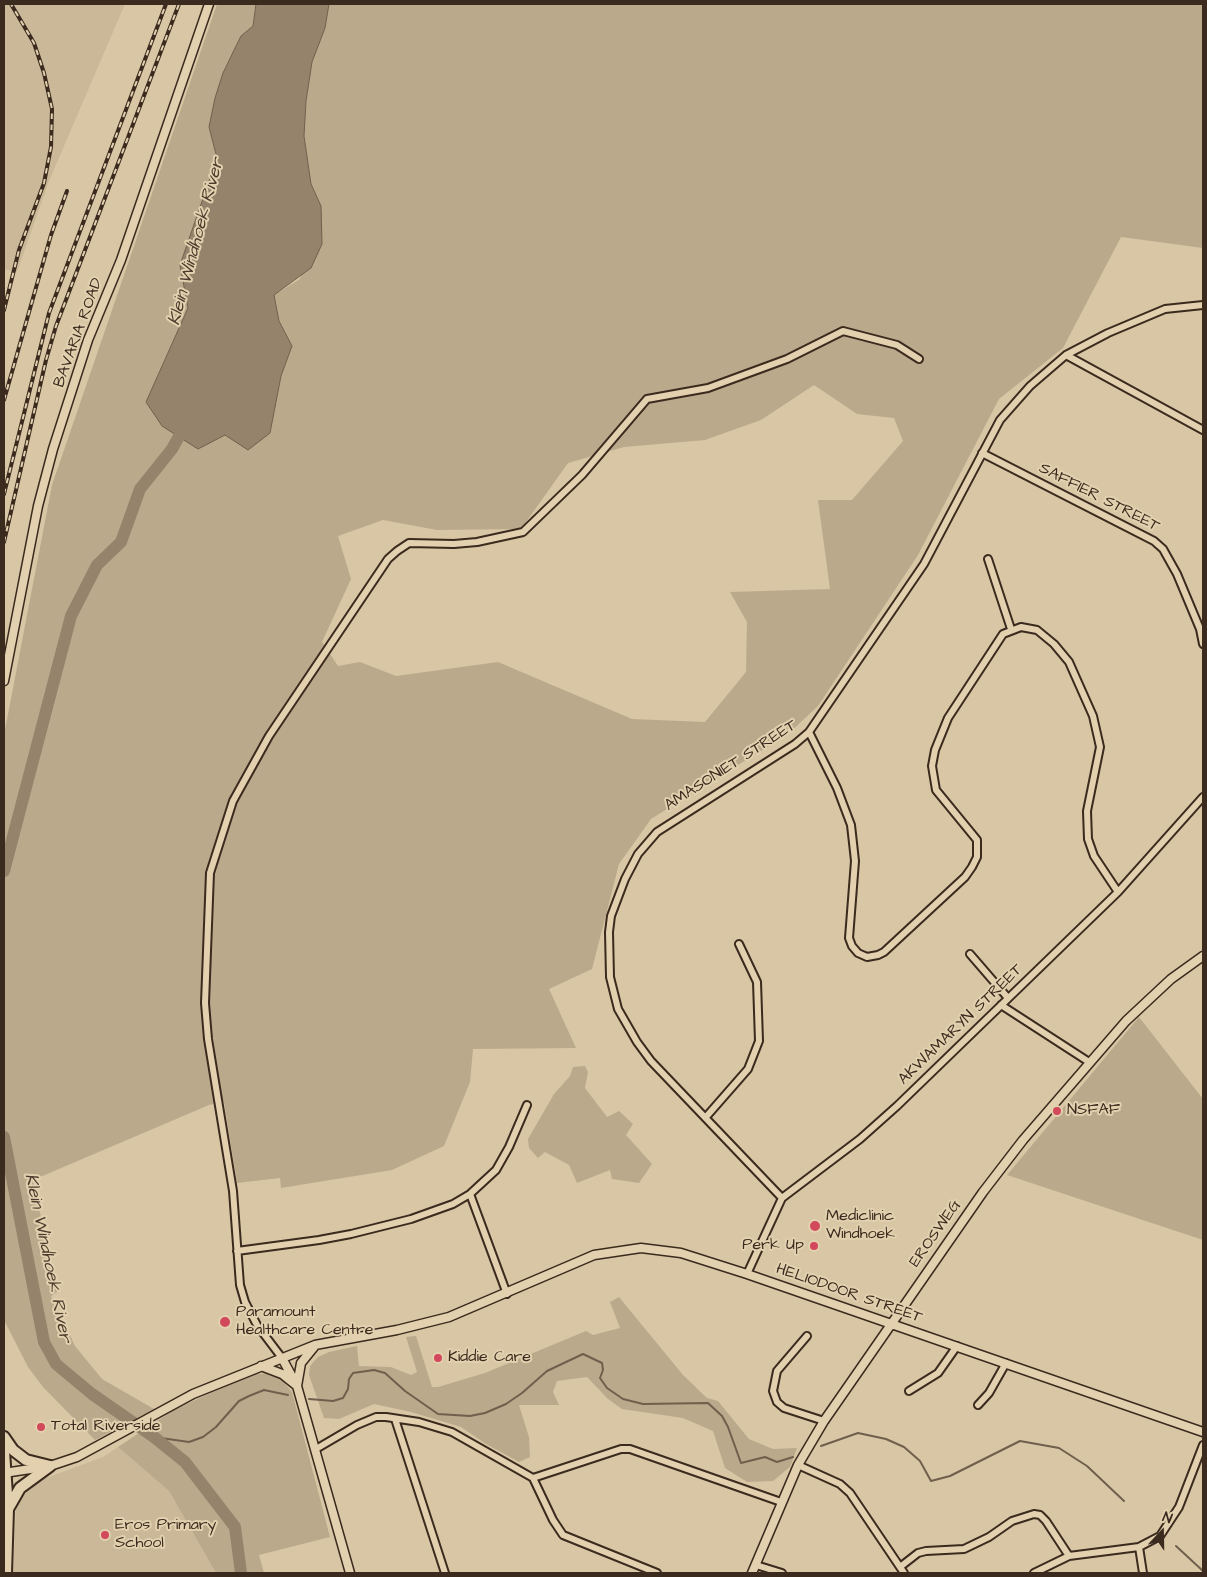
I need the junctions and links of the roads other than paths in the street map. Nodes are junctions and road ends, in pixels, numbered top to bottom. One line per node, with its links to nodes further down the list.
1 (209, 4): 10 (street, BAVARIA ROAD)
2 (1203, 305): 3 (street, AMASONIET STREET)
3 (1066, 355): 5 (street); 6 (street, AMASONIET STREET)
4 (919, 359): 24 (street)
5 (1203, 430)
6 (982, 453): 9 (street, SAFFIER STREET); 11 (street, AMASONIET STREET)
7 (988, 560): 8 (street)
8 (1011, 629): 11 (street); 13 (street)
9 (1203, 644)
10 (4, 681)
11 (809, 732): 21 (street, AMASONIET STREET)
12 (1203, 796): 13 (street, AKWAMARYN STREET)
13 (1118, 892): 17 (street, AKWAMARYN STREET)
14 (739, 944): 21 (street)
15 (970, 954): 17 (street)
16 (1203, 956): 19 (street, EROSWEG)
17 (1008, 998): 18 (street, AKWAMARYN STREET)
18 (1001, 1005): 19 (street); 23 (street, AKWAMARYN STREET)
19 (1090, 1062): 27 (street, EROSWEG)
20 (527, 1105): 22 (street)
21 (706, 1117): 23 (street, AMASONIET STREET)
22 (470, 1194): 24 (street); 26 (street)
23 (782, 1198): 25 (street, AKWAMARYN STREET)
24 (237, 1251): 31 (street)
25 (747, 1274): 26 (street, HELIODOOR STREET); 27 (street, HELIODOOR STREET)
26 (507, 1294): 29 (street, HELIODOOR STREET)
27 (890, 1323): 30 (street, HELIODOOR STREET); 38 (street, EROSWEG)
28 (807, 1336): 38 (street)
29 (315, 1345): 31 (street, HELIODOOR STREET); 34 (street)
30 (957, 1346): 32 (street, HELIODOOR STREET); 35 (street)
31 (282, 1358): 33 (street, HELIODOOR STREET); 34 (street)
32 (1006, 1364): 36 (street); 39 (street, HELIODOOR STREET)
33 (261, 1366): 34 (street); 45 (street, HELIODOOR STREET)
34 (298, 1386): 42 (street)
35 (909, 1391)
36 (978, 1405)
37 (395, 1419): 42 (street); 47 (street); 57 (street)
38 (824, 1421): 44 (street, EROSWEG)
39 (1203, 1432)
40 (4, 1437): 45 (main road)
41 (1203, 1445): 50 (street)
42 (316, 1449): 56 (street)
43 (4, 1450): 46 (main road)
44 (798, 1465): 48 (street, EROSWEG); 53 (street)
45 (50, 1466): 46 (street, HELIODOOR STREET); 49 (main road)
46 (5, 1473): 49 (main road)
47 (533, 1478): 48 (street); 54 (street)
48 (781, 1502): 52 (street, EROSWEG)
49 (8, 1509): 55 (main road)
50 (1139, 1547): 51 (street); 63 (street)
51 (1069, 1556): 53 (street); 62 (street)
52 (756, 1565): 59 (street, EROSWEG); 60 (street)
53 (900, 1567): 61 (street)
54 (647, 1572): 58 (street)
55 (6, 1573)
56 (350, 1573)
57 (445, 1573)
58 (657, 1573)
59 (752, 1573)
60 (782, 1573)
61 (904, 1573)
62 (1034, 1573)
63 (1143, 1573)

